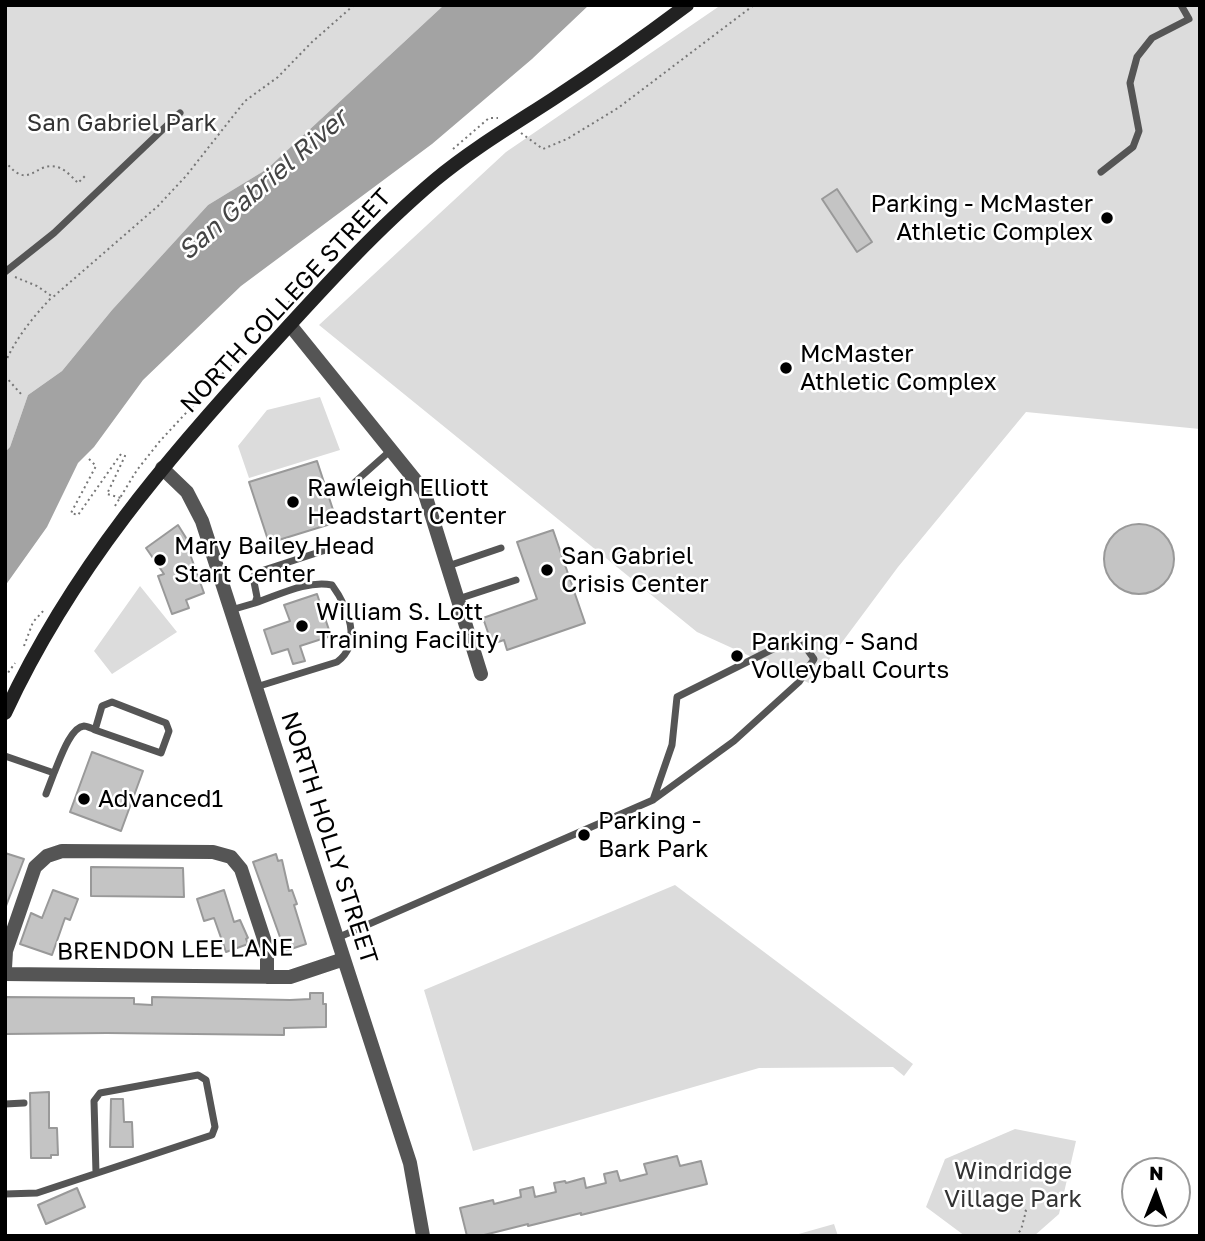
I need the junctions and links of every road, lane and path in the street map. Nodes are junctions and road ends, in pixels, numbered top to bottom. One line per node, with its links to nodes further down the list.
1 (354, 5): 14 (path)
2 (687, 5): 6 (street, NORTH COLLEGE STREET)
3 (754, 5): 6 (path)
4 (1181, 5): 9 (lane)
5 (180, 113): 11 (lane)
6 (514, 125): 7 (path); 15 (street, NORTH COLLEGE STREET)
7 (452, 149)
8 (5, 161): 10 (path)
9 (1101, 172)
10 (86, 175)
11 (5, 272)
12 (14, 276): 14 (path)
13 (315, 277): 15 (path)
14 (53, 296): 17 (path)
15 (285, 320): 20 (street); 22 (street, NORTH COLLEGE STREET)
16 (244, 354): 24 (path)
17 (5, 363)
18 (5, 376): 19 (path)
19 (21, 394)
20 (392, 450): 23 (lane); 28 (street)
21 (89, 459): 24 (path)
22 (162, 468): 33 (street, NORTH HOLLY STREET); 39 (street, NORTH COLLEGE STREET)
23 (355, 482)
24 (121, 498): 25 (path)
25 (114, 508)
26 (341, 545): 31 (lane)
27 (501, 548): 28 (lane)
28 (447, 566): 30 (street)
29 (516, 580): 30 (lane)
30 (457, 600): 36 (street)
31 (255, 603): 33 (lane); 38 (lane)
32 (47, 606): 34 (path)
33 (231, 610): 38 (street, NORTH HOLLY STREET)
34 (21, 653)
35 (16, 661): 37 (path)
36 (481, 674)
37 (5, 677)
38 (256, 687): 45 (street, NORTH HOLLY STREET)
39 (5, 713)
40 (95, 730): 40 (lane); 42 (lane)
41 (5, 756): 42 (lane)
42 (54, 773): 43 (lane)
43 (46, 794)
44 (653, 800): 44 (lane); 45 (lane)
45 (337, 938): 46 (street, NORTH HOLLY STREET)
46 (344, 959): 49 (street, BRENDON LEE LANE); 55 (street, NORTH HOLLY STREET)
47 (5, 968): 49 (street)
48 (5, 974): 49 (street, BRENDON LEE LANE)
49 (267, 977)
50 (24, 1103): 51 (lane)
51 (5, 1104)
52 (96, 1173): 52 (lane); 53 (lane)
53 (5, 1194)
54 (1009, 1195): 56 (path)
55 (423, 1236)
56 (1015, 1236)

